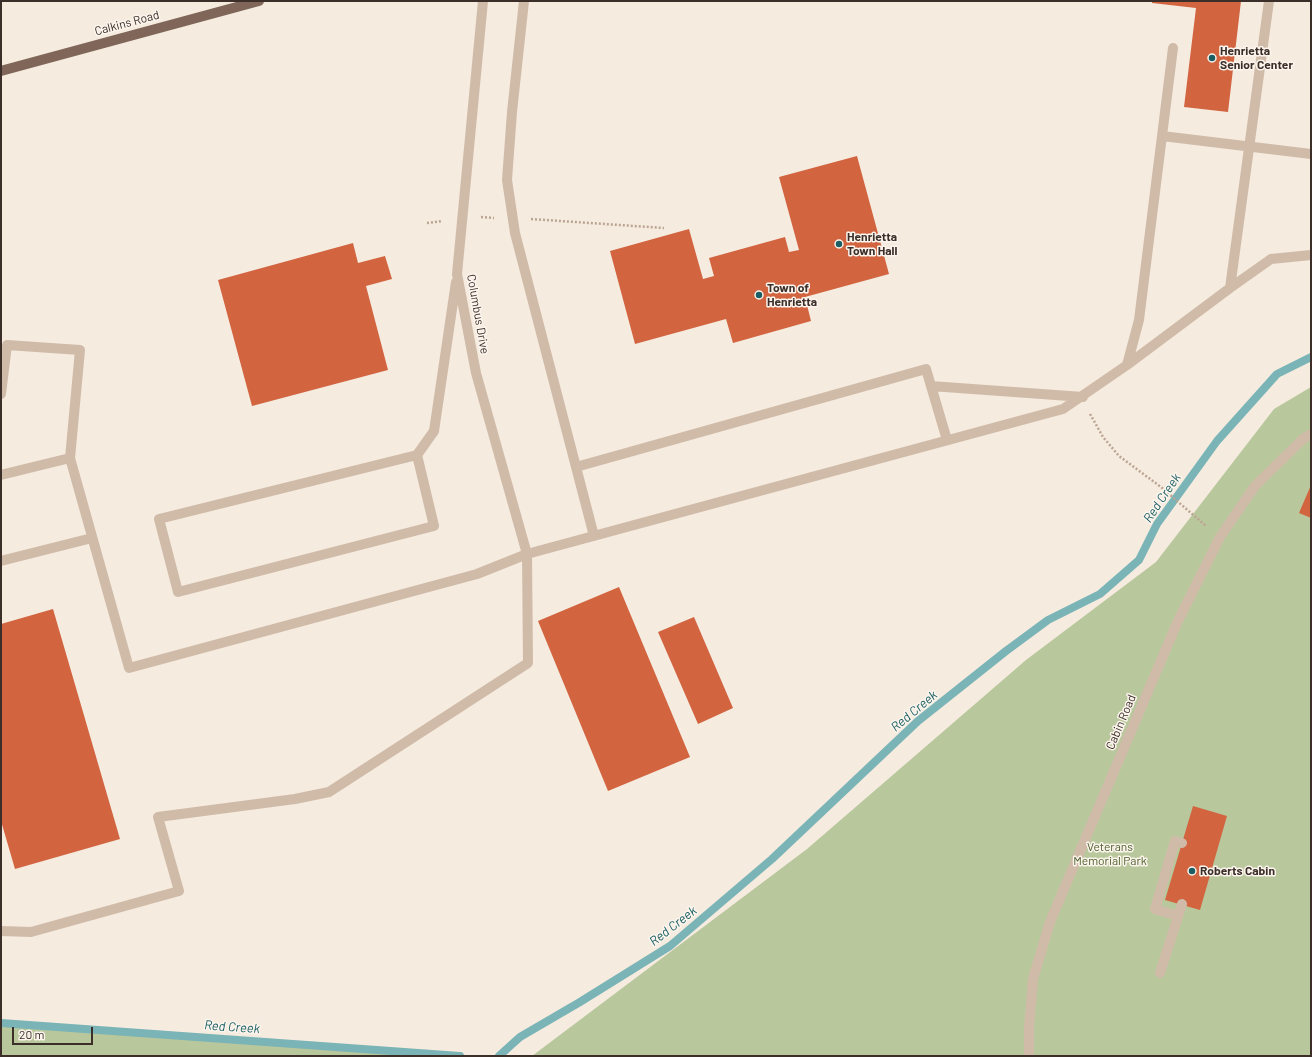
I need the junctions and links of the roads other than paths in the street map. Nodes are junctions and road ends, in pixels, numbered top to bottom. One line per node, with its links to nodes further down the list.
1 (259, 1): 6 (main road, Calkins Road)
2 (483, 1): 11 (street, Columbus Drive)
3 (524, 1): 21 (street)
4 (1269, 1): 8 (street)
5 (1173, 48): 7 (street)
6 (1, 71)
7 (1162, 136): 8 (street); 13 (street)
8 (1250, 146): 9 (street); 12 (street)
9 (1311, 154)
10 (1311, 255): 12 (street)
11 (457, 274): 19 (street); 25 (street, Columbus Drive)
12 (1230, 288): 13 (street)
13 (1127, 365): 16 (street)
14 (931, 386): 16 (street); 18 (street); 21 (street)
15 (1, 394): 20 (street)
16 (1083, 397): 18 (street)
17 (1311, 434): 32 (street, Cabin Road)
18 (947, 440): 23 (street)
19 (417, 455): 19 (street)
20 (70, 458): 22 (street); 24 (street)
21 (576, 467): 23 (street)
22 (1, 475)
23 (594, 536): 25 (street)
24 (92, 538): 25 (street); 26 (street)
25 (527, 554): 30 (street, Columbus Drive)
26 (1, 561)
27 (1182, 842): 29 (street)
28 (1182, 904): 29 (street)
29 (1178, 916): 31 (street)
30 (1, 930)
31 (1160, 973)
32 (1029, 1056)

